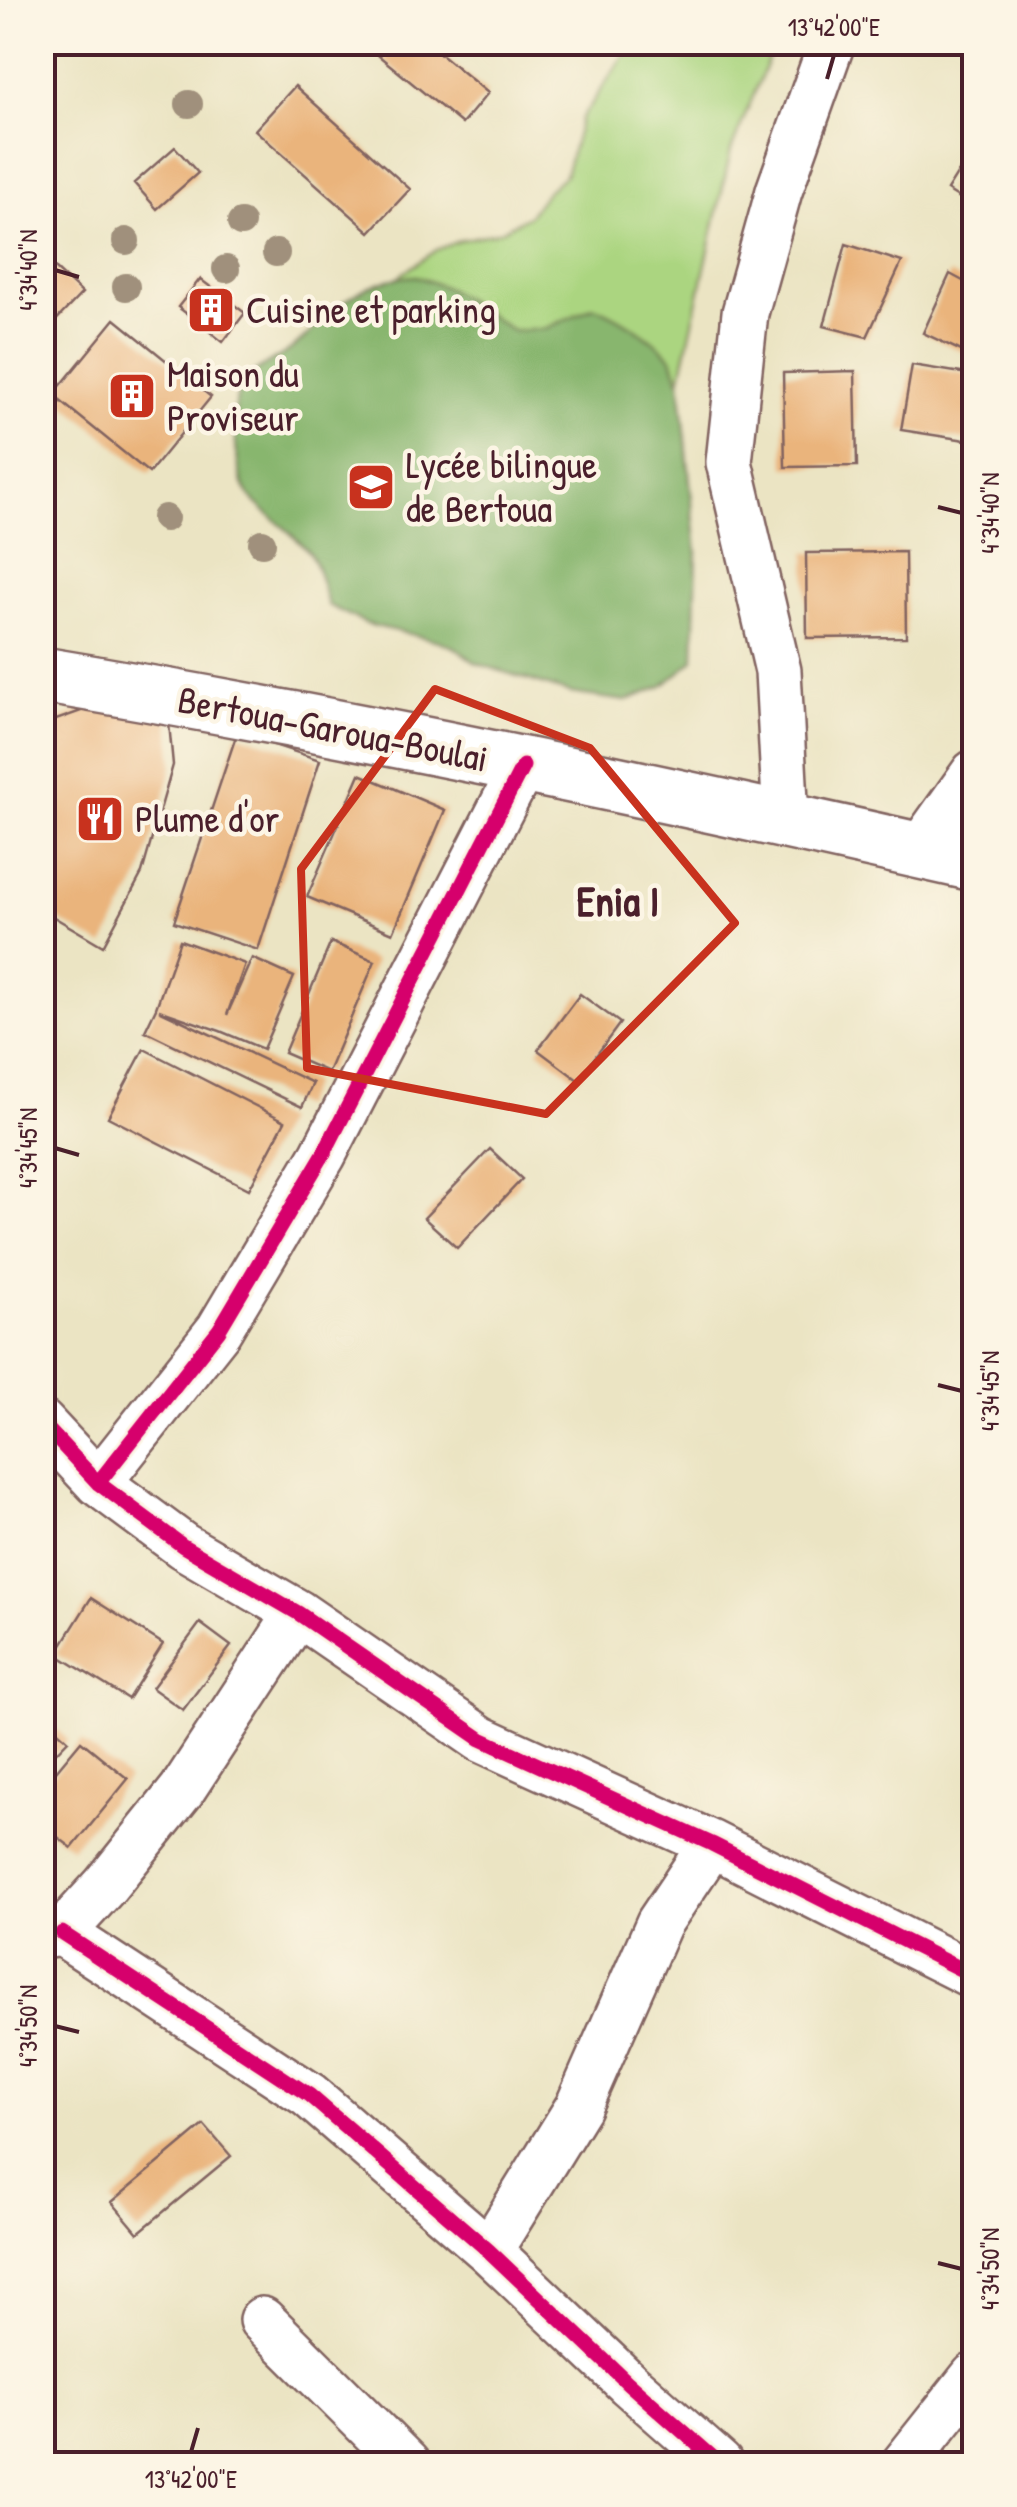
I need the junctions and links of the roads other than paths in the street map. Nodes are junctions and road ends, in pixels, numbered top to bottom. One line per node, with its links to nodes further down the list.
1 (832, 42): 5 (street)
2 (42, 675): 3 (highway, Bertoua-Garoua-Boulai)
3 (523, 766): 5 (highway, Bertoua-Garoua-Boulai); 9 (street)
4 (974, 774): 6 (street)
5 (786, 820): 6 (highway, Bertoua-Garoua-Boulai)
6 (919, 850): 7 (highway, Bertoua-Garoua-Boulai)
7 (974, 862)
8 (42, 1423): 9 (street)
9 (98, 1484): 10 (street)
10 (298, 1613): 11 (street); 12 (street)
11 (712, 1844): 13 (street); 14 (street)
12 (52, 1934): 14 (street)
13 (974, 1976)
14 (489, 2250): 18 (street)
15 (262, 2320): 17 (street)
16 (974, 2376): 19 (street)
17 (407, 2464)
18 (720, 2464)
19 (904, 2464)

